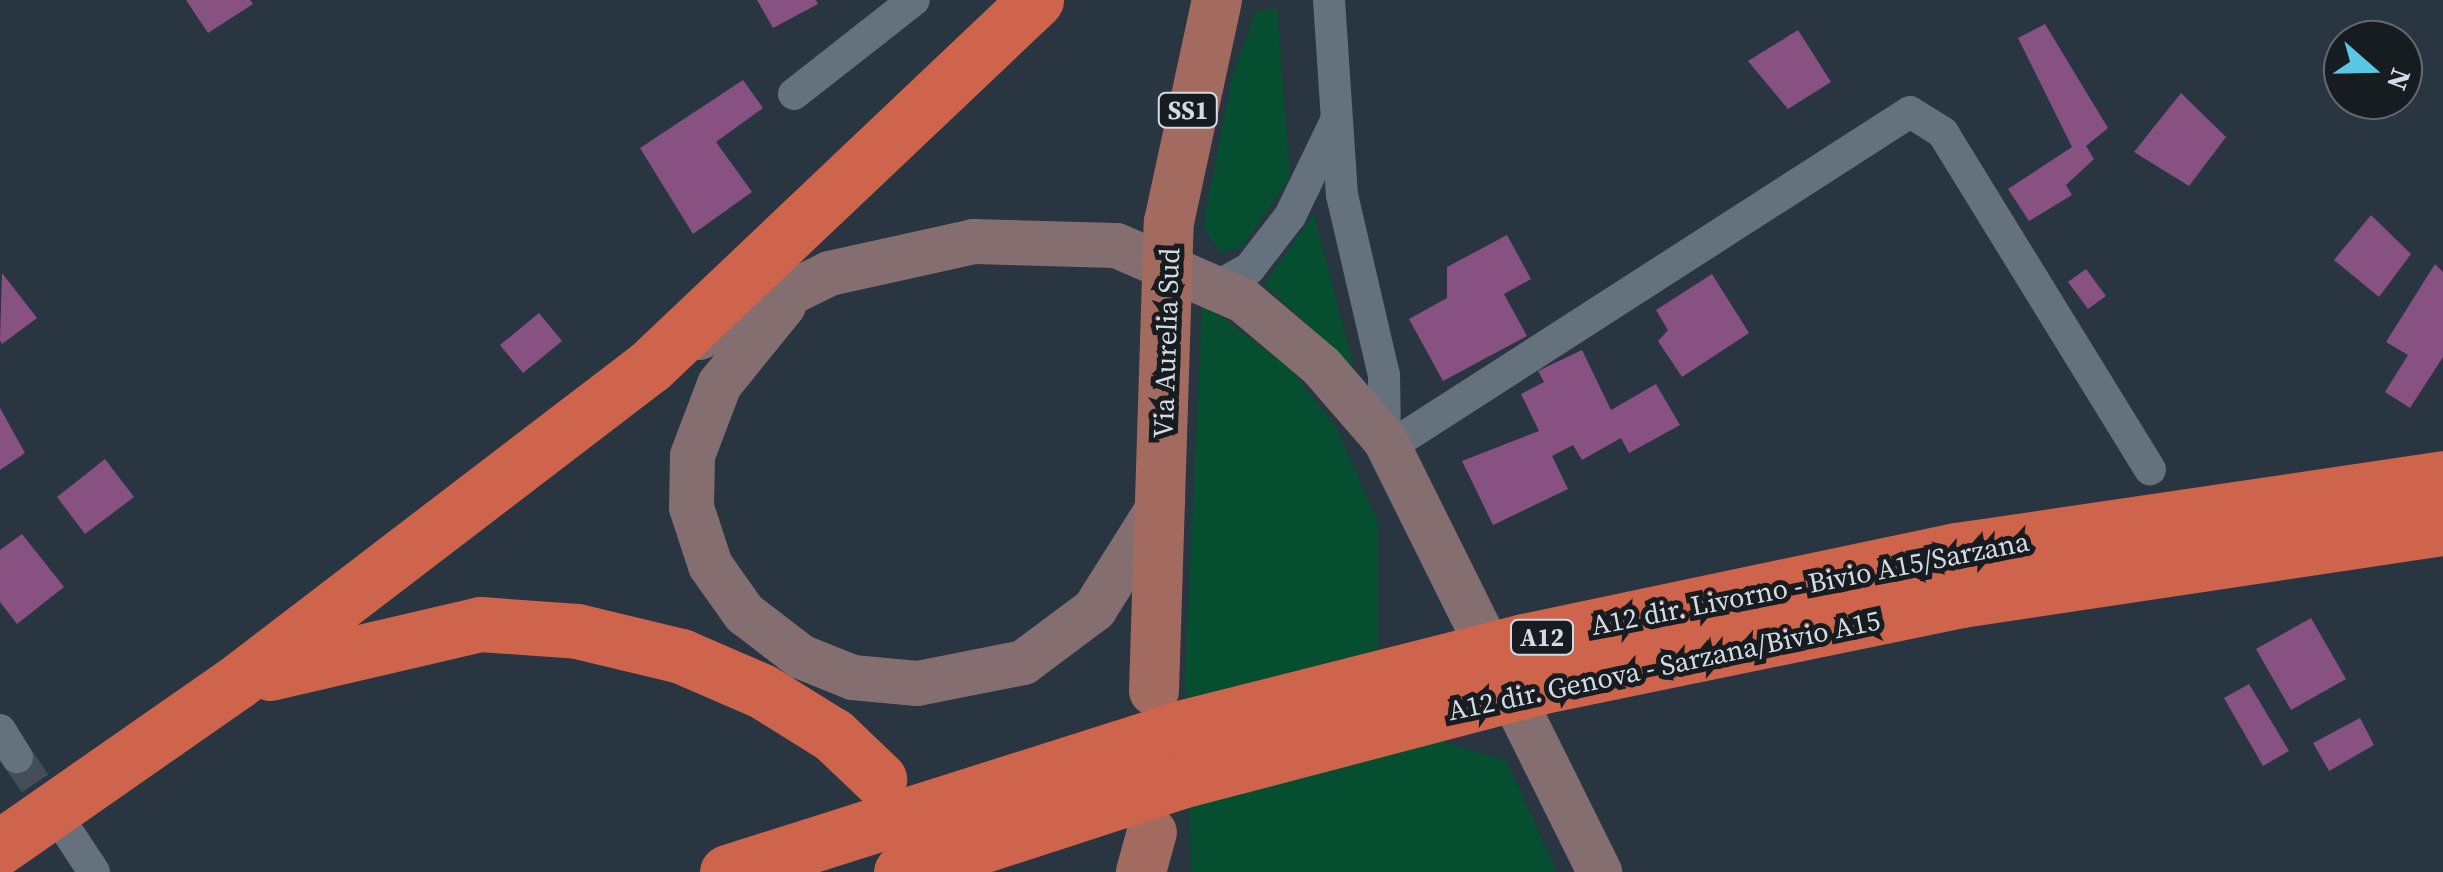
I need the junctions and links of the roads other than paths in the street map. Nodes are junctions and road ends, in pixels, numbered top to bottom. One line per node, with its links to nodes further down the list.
1 (914, 0): 5 (street)
2 (1036, 0): 9 (highway)
3 (1217, 0): 13 (main road, Via Aurelia Sud / SS1)
4 (1329, 0): 6 (street)
5 (794, 94)
6 (1337, 119): 8 (street); 10 (street)
7 (802, 286): 8 (main road); 9 (main road); 13 (main road)
8 (1216, 287): 10 (main road)
9 (650, 366): 15 (highway)
10 (1387, 443): 11 (street); 25 (main road)
11 (2150, 470)
12 (2443, 478): 21 (highway, A12 dir. Livorno - Bivio A15/Sarzana / A12)
13 (1162, 501): 16 (main road, Via Aurelia Sud / SS1)
14 (2443, 528): 22 (highway, A12 dir. Genova - Sarzana/Bivio A15 / A12)
15 (234, 684): 17 (highway); 19 (highway)
16 (1154, 691)
17 (880, 779)
18 (67, 831): 20 (street)
19 (0, 847)
20 (94, 872)
21 (727, 872)
22 (901, 872)
23 (1140, 872): 24 (main road)
24 (1160, 872)
25 (1599, 872)

